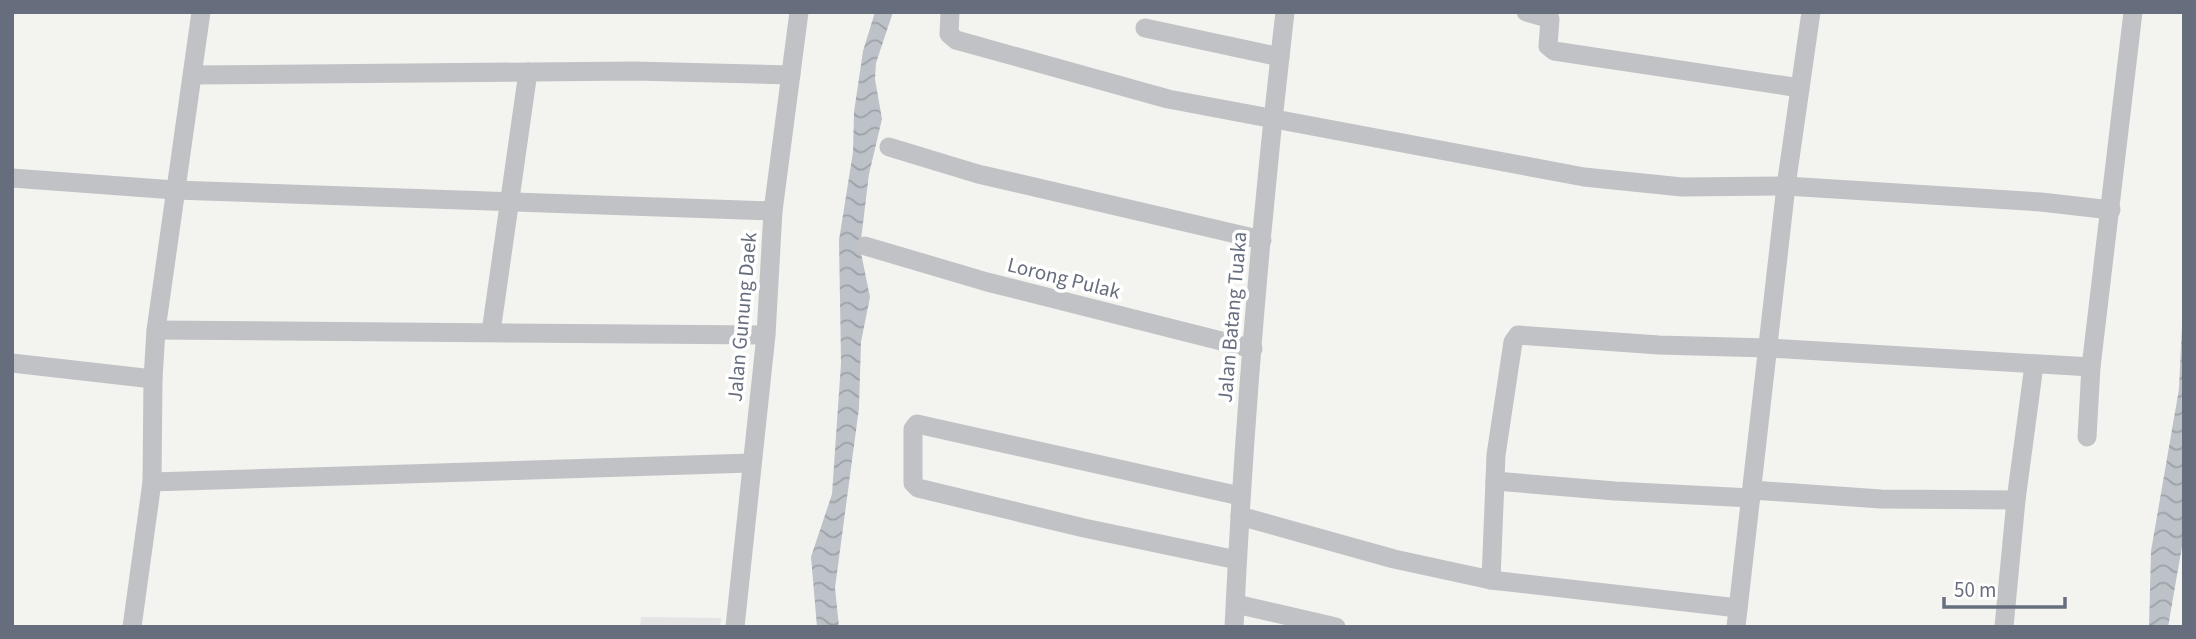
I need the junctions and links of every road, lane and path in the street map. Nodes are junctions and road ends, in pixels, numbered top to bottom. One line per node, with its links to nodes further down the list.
1 (201, 12): 11 (street)
2 (799, 12): 12 (street, Jalan Gunung Daek)
3 (950, 12): 14 (street)
4 (1285, 12): 9 (street, Jalan Batang Tuaka)
5 (1526, 12): 13 (street)
6 (1811, 12): 13 (street)
7 (2133, 12): 20 (street)
8 (1145, 28): 9 (street)
9 (1280, 57): 14 (street, Jalan Batang Tuaka)
10 (528, 72): 11 (street); 12 (street); 19 (street)
11 (193, 75): 18 (street)
12 (790, 75): 21 (street, Jalan Gunung Daek)
13 (1800, 88): 17 (street)
14 (1272, 120): 17 (street); 22 (street, Jalan Batang Tuaka)
15 (889, 147): 22 (street)
16 (12, 178): 18 (street)
17 (1786, 186): 20 (street); 27 (street)
18 (175, 190): 19 (street); 24 (street)
19 (510, 202): 21 (street); 25 (street)
20 (2111, 210): 31 (street)
21 (773, 211): 26 (street, Jalan Gunung Daek)
22 (1262, 240): 28 (street, Jalan Batang Tuaka)
23 (865, 246): 28 (street, Lorong Pulak)
24 (156, 330): 25 (street); 32 (street)
25 (491, 332): 26 (street)
26 (766, 334): 34 (street, Jalan Gunung Daek)
27 (1768, 348): 30 (street); 35 (street); 37 (street)
28 (1253, 349): 39 (street, Jalan Batang Tuaka)
29 (12, 363): 32 (street)
30 (2034, 365): 31 (street); 38 (street)
31 (2091, 367): 33 (street)
32 (153, 379): 36 (street)
33 (2087, 437)
34 (751, 463): 36 (street); 45 (street, Jalan Gunung Daek)
35 (1495, 481): 37 (street); 41 (street)
36 (152, 482): 44 (street)
37 (1751, 494): 38 (street); 43 (street)
38 (2016, 500): 48 (street)
39 (1240, 506): 40 (street, Jalan Batang Tuaka); 40 (street); 41 (street)
40 (1237, 560): 42 (street, Jalan Batang Tuaka)
41 (1491, 580): 43 (street)
42 (1236, 604): 46 (street, Jalan Batang Tuaka); 47 (street)
43 (1737, 618)
44 (132, 627)
45 (735, 627)
46 (1234, 627)
47 (1336, 627)
48 (2004, 627)

